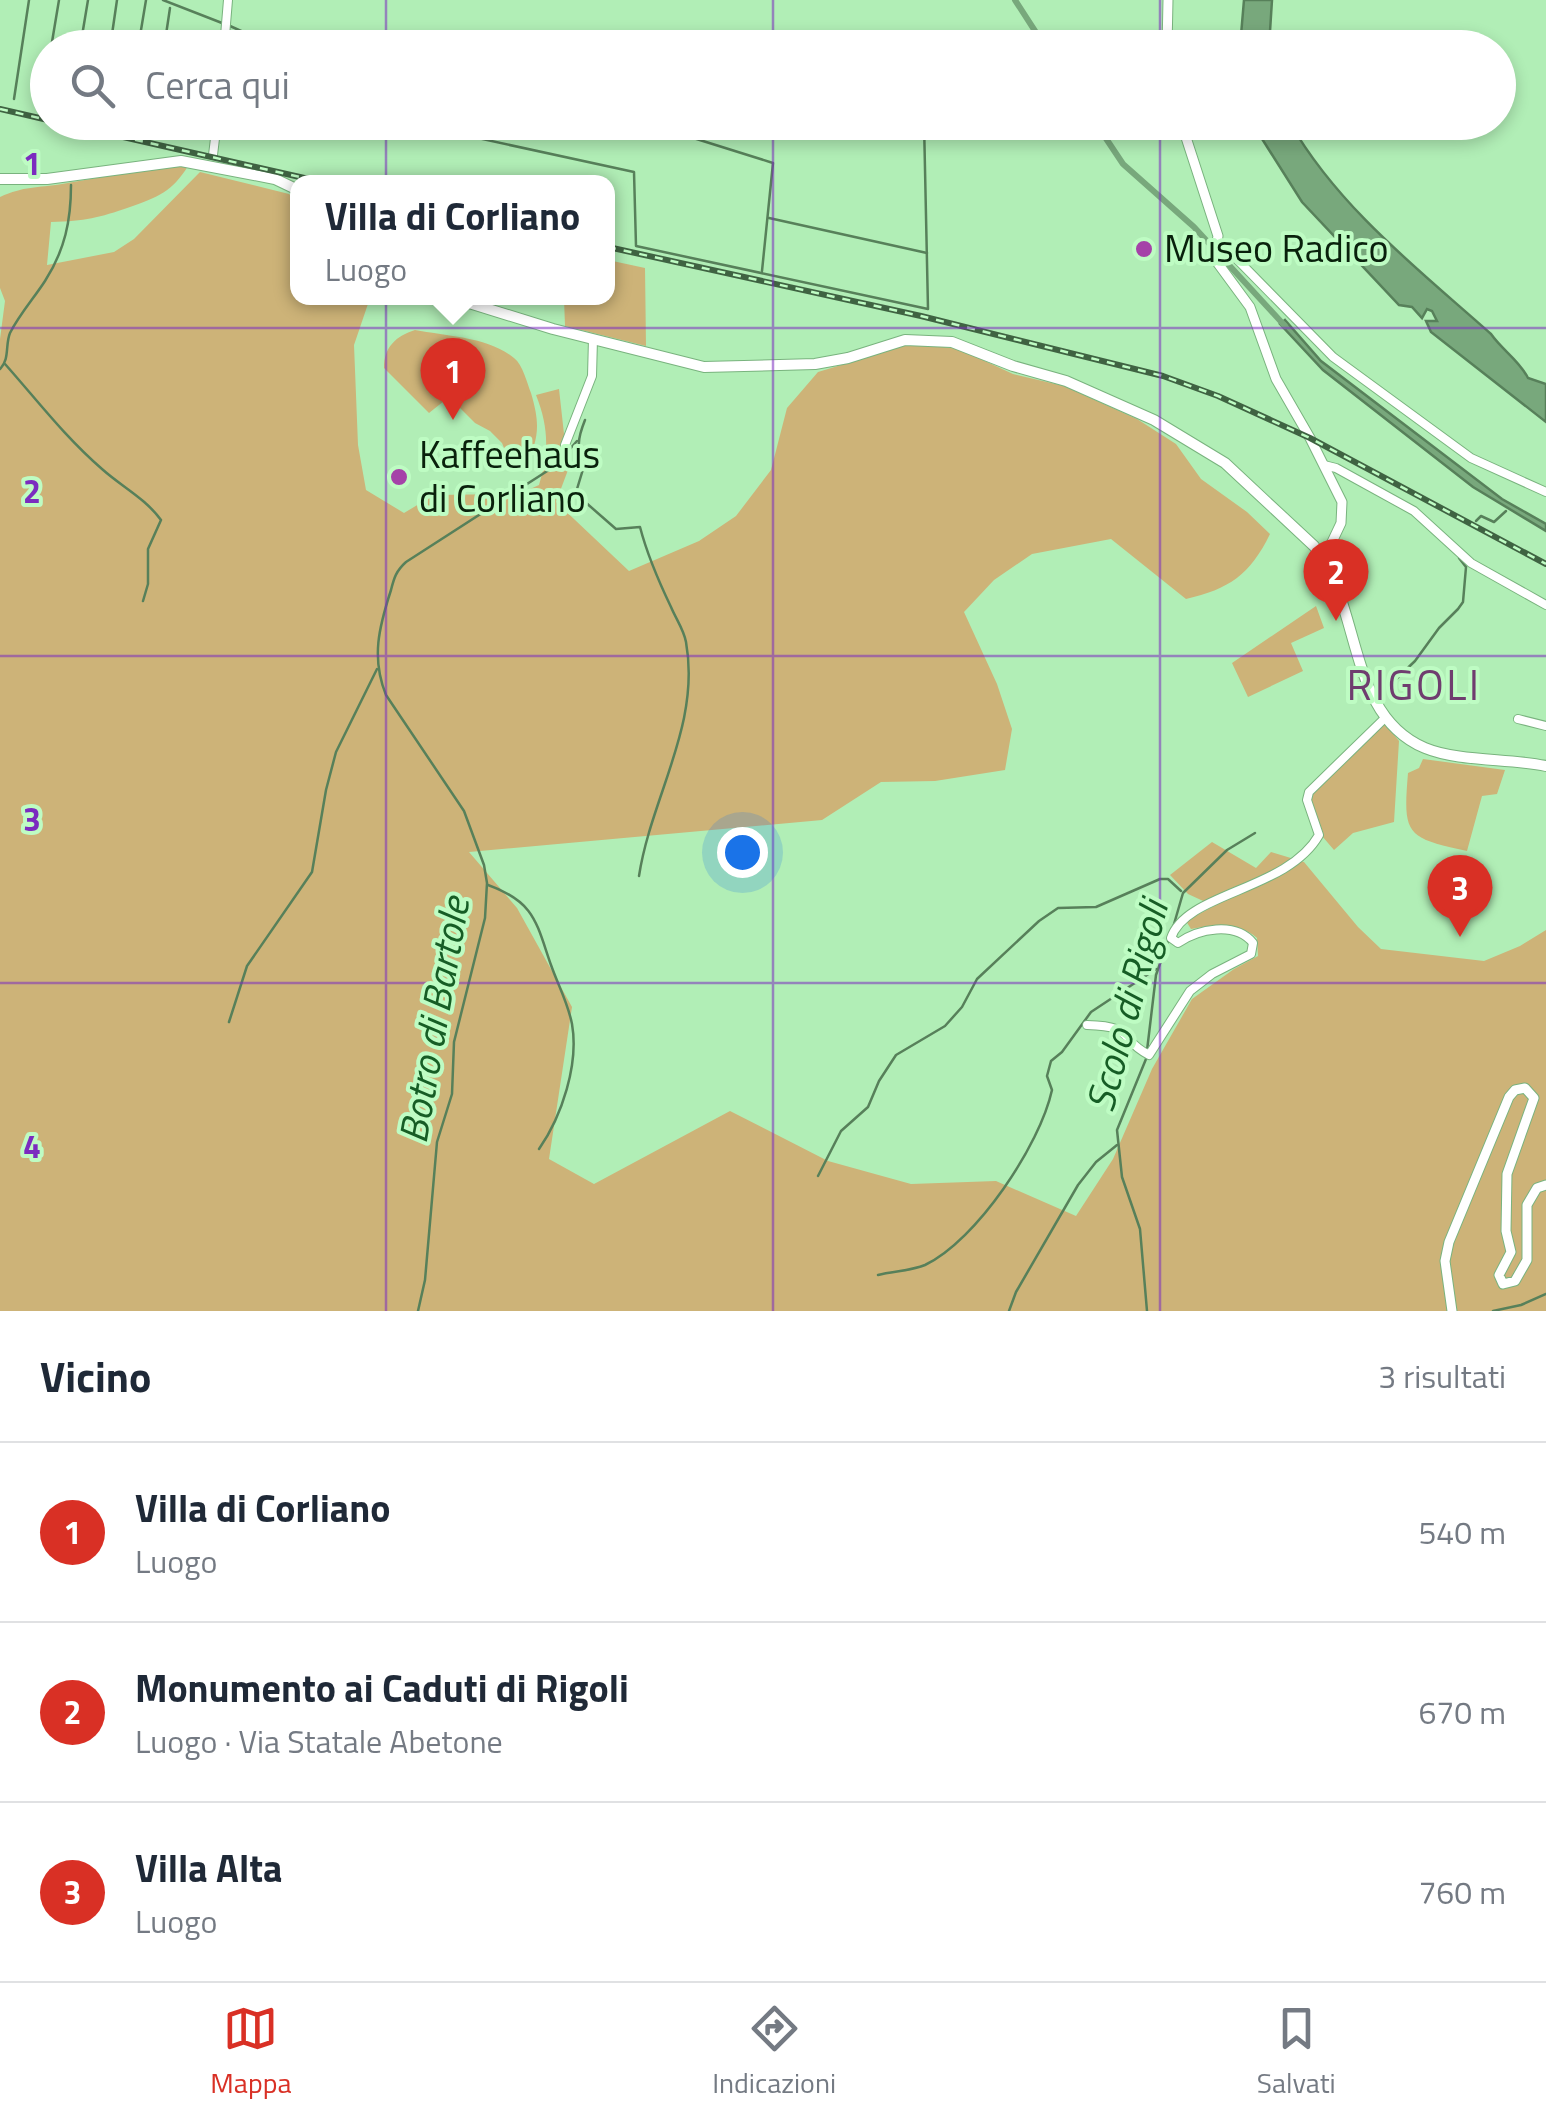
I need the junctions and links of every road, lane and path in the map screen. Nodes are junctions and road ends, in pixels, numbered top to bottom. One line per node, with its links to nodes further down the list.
1 (228, 0): 3 (street)
2 (1168, 0): 4 (street)
3 (226, 30)
4 (1167, 30)
5 (215, 140): 7 (street)
6 (1186, 140): 10 (street)
7 (213, 155)
8 (0, 179): 9 (main road)
9 (290, 186)
10 (1217, 246): 14 (street); 15 (street)
11 (477, 305): 12 (main road)
12 (593, 339): 13 (street); 16 (main road)
13 (564, 445)
14 (1324, 465): 16 (street); 17 (street)
15 (1546, 492)
16 (1324, 558): 18 (main road)
17 (1546, 605)
18 (1386, 717): 21 (main road); 22 (street)
19 (1518, 719): 20 (street)
20 (1546, 726)
21 (1546, 766)
22 (1087, 1025)
23 (1546, 1185): 24 (street)
24 (1452, 1311)

